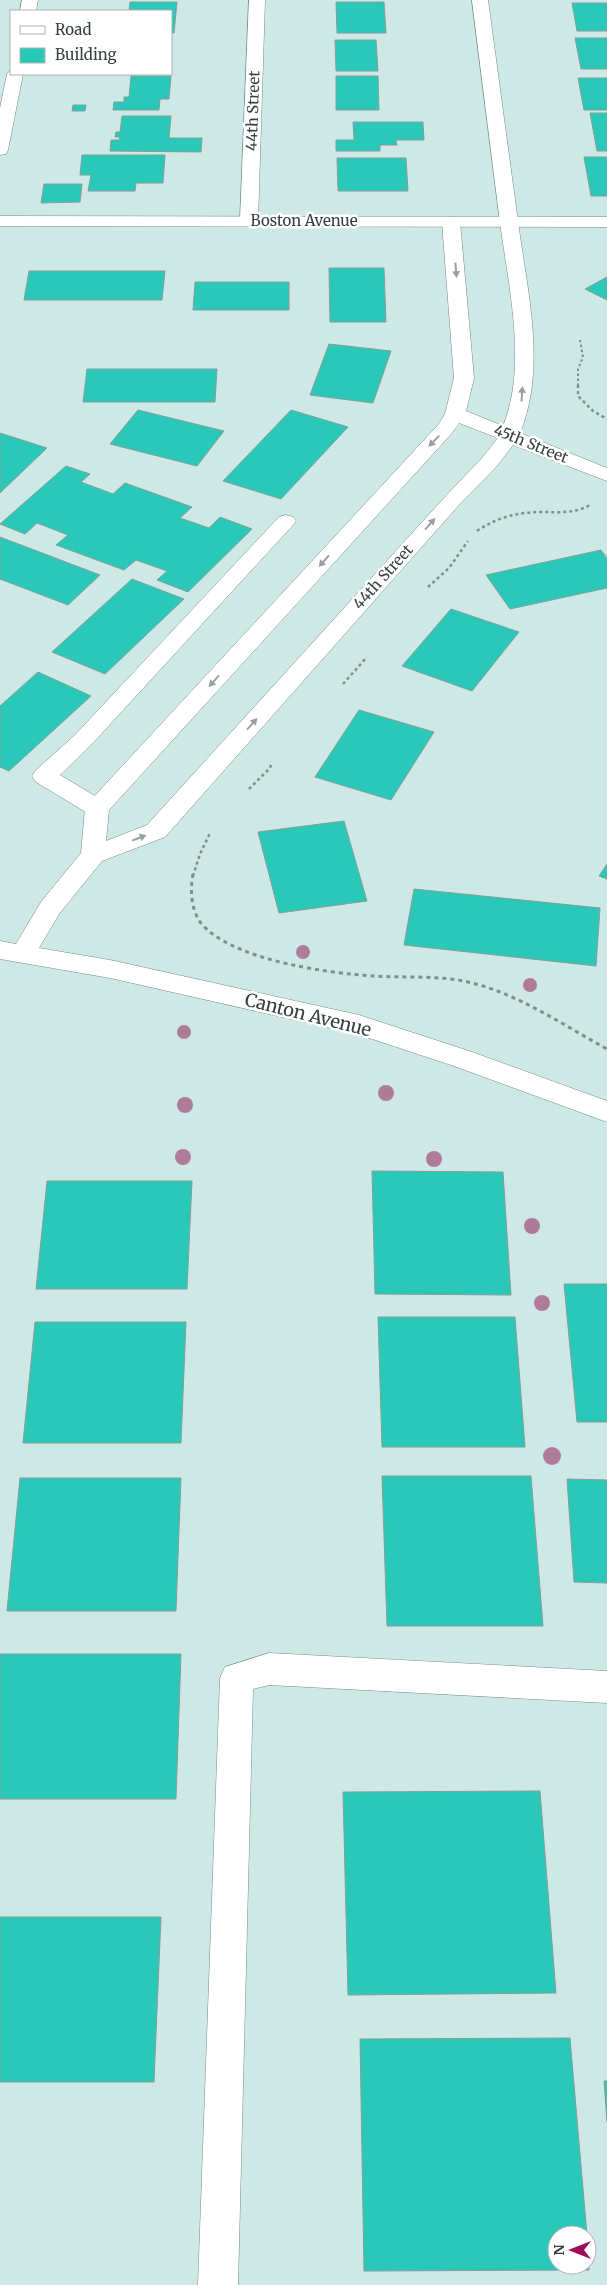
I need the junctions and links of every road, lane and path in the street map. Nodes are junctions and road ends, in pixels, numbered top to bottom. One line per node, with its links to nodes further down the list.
1 (257, 0): 5 (street, 44th Street)
2 (480, 0): 8 (street, 44th Street)
3 (16, 75): 4 (street)
4 (0, 150)
5 (249, 221): 6 (street, Boston Avenue); 7 (street, Boston Avenue)
6 (0, 222)
7 (451, 222): 8 (street, Boston Avenue); 11 (street, one-way to 11)
8 (509, 222): 9 (street, Boston Avenue); 13 (street, 44th Street, one-way to 8)
9 (607, 222)
10 (580, 340): 12 (path)
11 (455, 414): 13 (street, 45th Street); 23 (street, one-way to 23)
12 (607, 419)
13 (509, 436): 14 (street, 45th Street); 25 (street, 44th Street, one-way to 13)
14 (606, 474): 16 (path)
15 (286, 522): 23 (street)
16 (475, 533)
17 (470, 537): 18 (path)
18 (425, 590)
19 (368, 654): 20 (path)
20 (341, 685)
21 (273, 761): 22 (path)
22 (246, 791)
23 (97, 808): 25 (street)
24 (211, 831): 27 (path)
25 (93, 855): 26 (street)
26 (12, 952): 28 (street, Canton Avenue)
27 (607, 1049)
28 (607, 1112)
29 (607, 1687): 30 (street)
30 (218, 2285)

